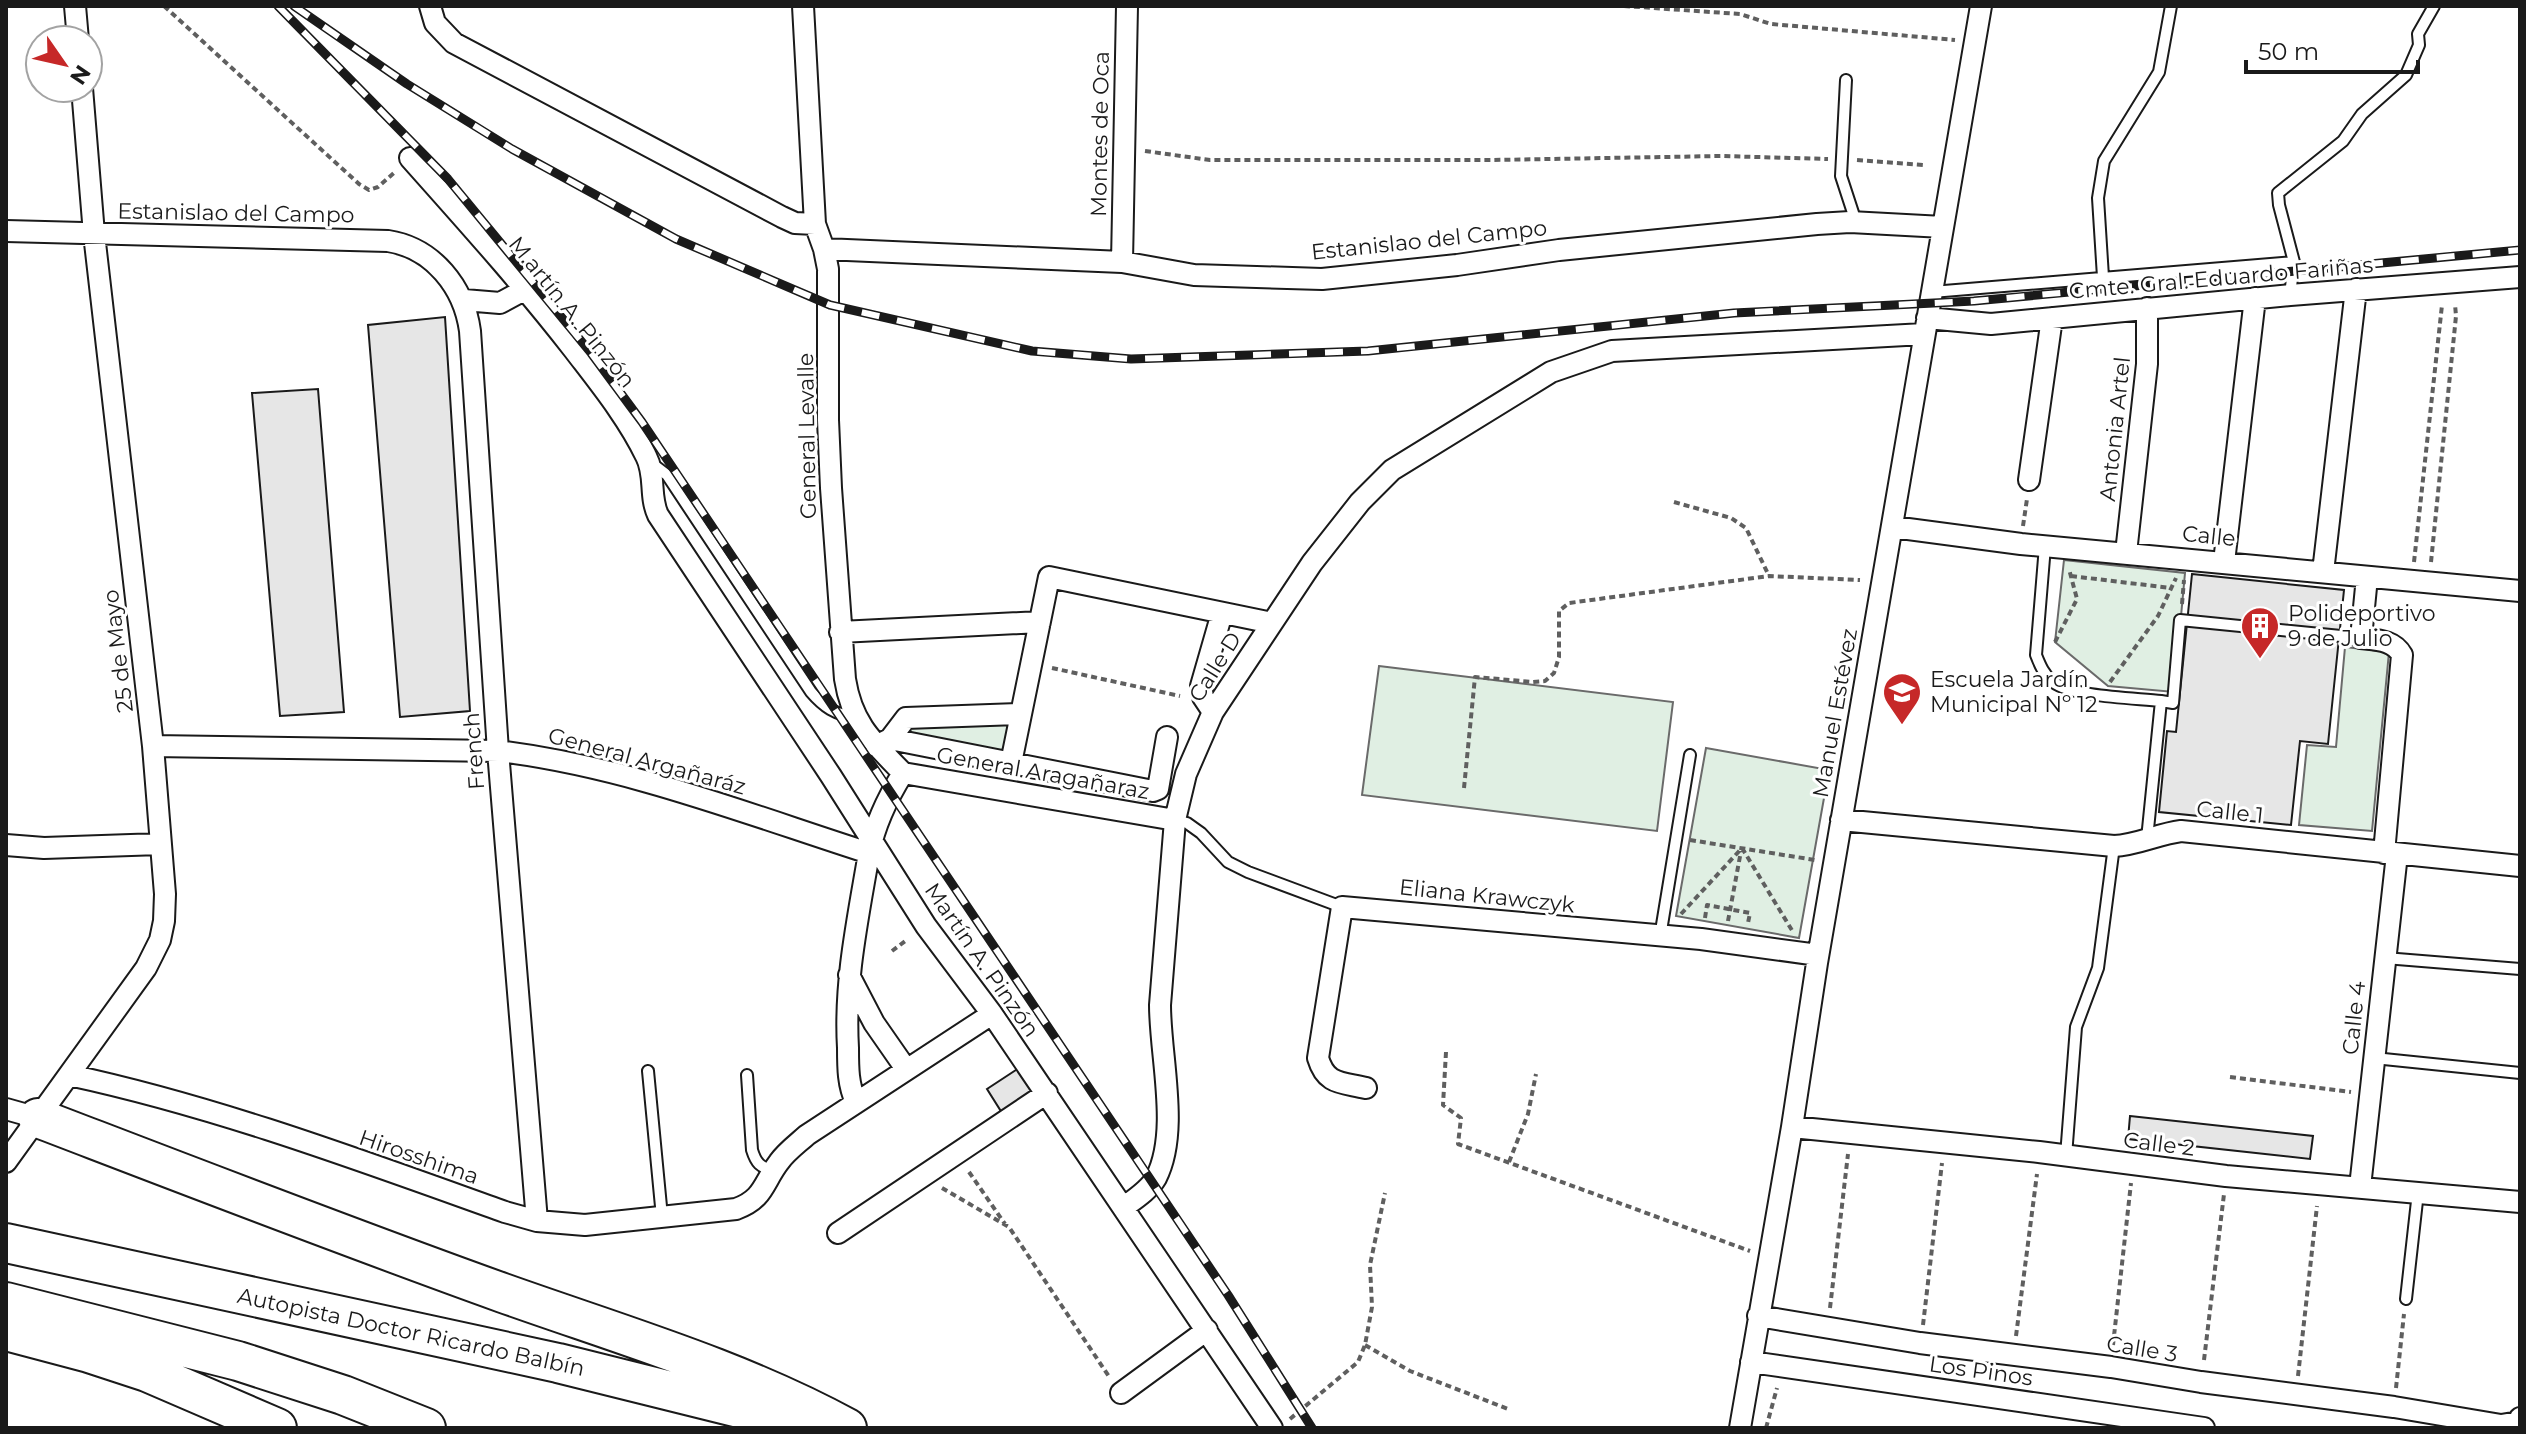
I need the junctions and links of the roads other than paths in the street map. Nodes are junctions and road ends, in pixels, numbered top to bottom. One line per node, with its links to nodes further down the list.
1 (430, 6): 11 (street)
2 (803, 6): 11 (street, General Levalle)
3 (1127, 6): 16 (street, Montes de Oca)
4 (1981, 6): 12 (street, Manuel Estévez)
5 (2171, 6): 18 (lane)
6 (2434, 6): 17 (lane)
7 (1846, 80): 10 (lane)
8 (83, 104): 14 (street, 25 de Mayo)
9 (410, 158): 21 (street, M.artín A. Pinzón)
10 (1856, 222): 12 (street, Estanislao del Campo); 16 (street, Estanislao del Campo)
11 (815, 224): 15 (street, General Levalle)
12 (1943, 227): 23 (street, Manuel Estévez)
13 (6, 231): 14 (street, Estanislao del Campo)
14 (94, 234): 20 (street, Estanislao del Campo); 52 (street, 25 de Mayo)
15 (824, 249): 16 (street, Estanislao del Campo); 44 (street, General Levalle)
16 (1122, 262)
17 (2294, 262): 18 (lane); 24 (lane)
18 (2103, 277): 23 (lane)
19 (2520, 277): 22 (street, Cmte. Gral. Eduardo Fariñas)
20 (451, 281): 26 (street, French)
21 (526, 289): 26 (street); 31 (street, M.artín A. Pinzón)
22 (2356, 289): 24 (street, Cmte. Gral. Eduardo Fariñas); 38 (street)
23 (1932, 292): 29 (street, Manuel Estévez)
24 (2290, 295): 25 (street, Cmte. Gral. Eduardo Fariñas)
25 (2255, 298): 27 (street, Cmte. Gral. Eduardo Fariñas); 37 (street)
26 (464, 300): 53 (street, French)
27 (2147, 308): 28 (street, Cmte. Gral. Eduardo Fariñas); 36 (street, Antonia Artel)
28 (2052, 318): 29 (street, Cmte. Gral. Eduardo Fariñas); 32 (street)
29 (1925, 326): 30 (street, Cmte. Gral. Eduardo Fariñas); 34 (street, Manuel Estévez)
30 (1656, 347): 43 (street, Calle D)
31 (649, 461): 33 (street, M.artín A. Pinzón); 49 (lane)
32 (2029, 480)
33 (658, 515): 62 (street, Martín A. Pinzón)
34 (1893, 527): 35 (street, Calle); 58 (street, Manuel Estévez)
35 (2055, 546): 36 (street, Calle); 46 (lane)
36 (2126, 553): 37 (street, Calle)
37 (2224, 562): 38 (street, Calle)
38 (2323, 572): 39 (street, Calle)
39 (2367, 577): 40 (street, Calle); 45 (street)
40 (2520, 591)
41 (1222, 613): 42 (street); 43 (street); 47 (street)
42 (1040, 622): 44 (street); 48 (street)
43 (1272, 623): 47 (street, Calle D)
44 (840, 632): 49 (street, General Levalle)
45 (2361, 638): 46 (lane); 64 (street, Calle 4)
46 (2161, 701): 59 (lane)
47 (1213, 712): 57 (street, Calle D)
48 (1021, 714): 51 (street); 55 (street)
49 (855, 716): 51 (street, General Levalle)
50 (1167, 737): 55 (street)
51 (883, 742): 55 (street); 56 (street, General Levalle)
52 (153, 746): 53 (street, General Argañaráz); 60 (street, 25 de Mayo)
53 (498, 751): 62 (street, General Argañaráz); 92 (street, French)
54 (1690, 755): 67 (lane)
55 (1011, 763)
56 (903, 773): 57 (street, General Aragañaraz); 62 (street)
57 (1175, 820): 66 (lane, Eliana Krawczyk); 90 (street, Calle D)
58 (1841, 820): 63 (street, Calle 1); 68 (street, Manuel Estévez)
59 (2147, 839): 63 (street, Calle 1); 64 (street, Calle 1)
60 (160, 844): 61 (street); 77 (street, 25 de Mayo)
61 (6, 845)
62 (870, 846): 71 (street); 72 (street, Martín A. Pinzón)
63 (2114, 846): 84 (lane)
64 (2390, 854): 65 (street, Calle 1); 69 (street, Calle 4)
65 (2520, 866)
66 (1342, 907): 67 (street, Eliana Krawczyk); 79 (street)
67 (1660, 937): 68 (street, Eliana Krawczyk)
68 (1812, 954): 83 (street, Manuel Estévez)
69 (2385, 958): 70 (lane); 73 (street, Calle 4)
70 (2520, 969)
71 (849, 975): 74 (street); 81 (street)
72 (992, 1014): 74 (street); 80 (street, Martín A. Pinzón)
73 (2374, 1058): 76 (lane); 87 (street, Calle 4)
74 (906, 1069): 81 (street)
75 (648, 1071): 91 (lane)
76 (2520, 1073)
77 (69, 1075): 82 (street, 25 de Mayo); 92 (street, Hirosshima)
78 (747, 1075): 86 (lane)
79 (1366, 1088)
80 (1047, 1093): 90 (street, Martín A. Pinzón); 93 (street)
81 (856, 1102): 86 (street)
82 (22, 1114): 85 (street, 25 de Mayo); 108 (highway)
83 (1792, 1127): 84 (street, Calle 2); 97 (street, Manuel Estévez)
84 (2066, 1156): 87 (street, Calle 2)
85 (6, 1162)
86 (773, 1171): 91 (street, Hirosshima)
87 (2360, 1187): 88 (street, Calle 2)
88 (2418, 1192): 89 (street, Calle 2); 95 (lane)
89 (2520, 1202)
90 (1124, 1207): 98 (street, Martín A. Pinzón)
91 (662, 1217): 92 (street, Hirosshima)
92 (537, 1221)
93 (838, 1233)
94 (6, 1243): 107 (highway, Autopista Doctor Ricardo Balbín)
95 (2406, 1299)
96 (6, 1302): 106 (highway)
97 (1758, 1316): 100 (street, Manuel Estévez); 103 (street, Calle 3)
98 (1207, 1330): 101 (street); 104 (street, Martín A. Pinzón)
99 (6, 1331): 105 (highway)
100 (1751, 1362): 102 (street, Los Pinos); 109 (street, Manuel Estévez)
101 (1121, 1393)
102 (2109, 1420): 110 (street, Los Pinos)
103 (2519, 1420)
104 (1281, 1424)
105 (277, 1428)
106 (426, 1428)
107 (815, 1428)
108 (847, 1428)
109 (1740, 1428)
110 (2204, 1428)

